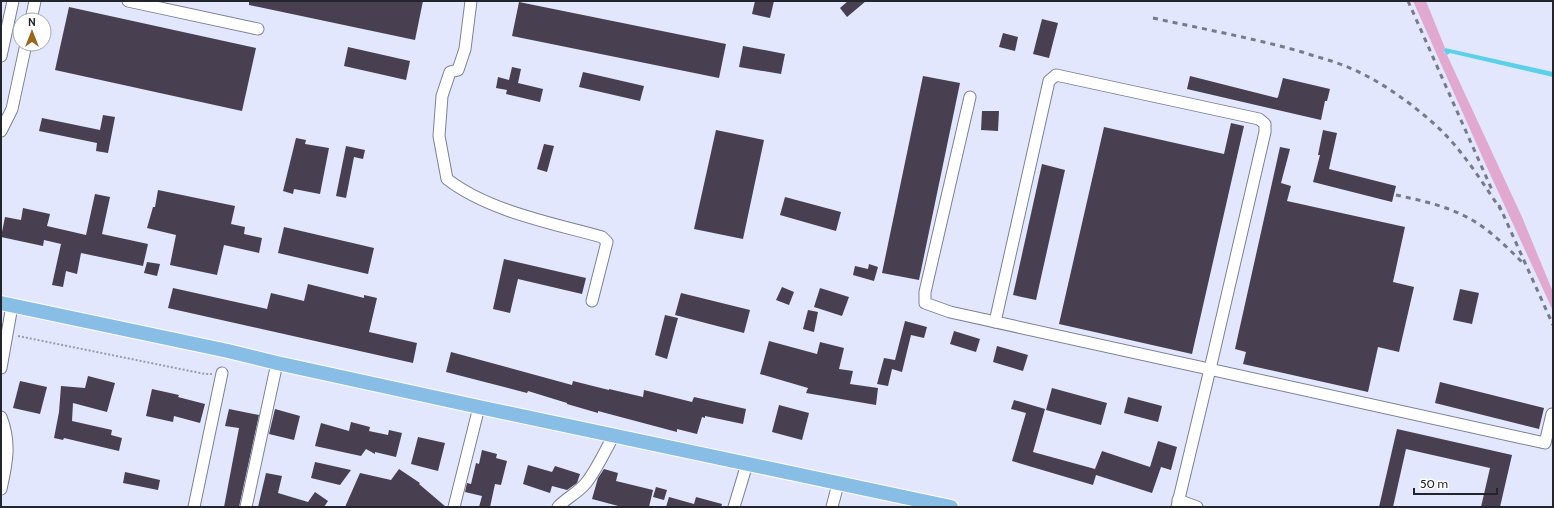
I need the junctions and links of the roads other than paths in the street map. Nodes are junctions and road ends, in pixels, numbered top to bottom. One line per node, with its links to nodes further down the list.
1 (13, 1): 8 (street)
2 (35, 1): 5 (street)
3 (128, 1): 6 (street)
4 (471, 1): 11 (street)
5 (33, 12)
6 (258, 28)
7 (24, 52): 10 (street)
8 (1, 56)
9 (970, 97): 13 (street)
10 (1, 131)
11 (592, 301)
12 (6, 304): 14 (main road); 15 (street)
13 (995, 322): 16 (street); 16 (street)
14 (276, 363): 18 (main road); 27 (street)
15 (1, 368)
16 (1210, 369): 19 (street); 25 (street)
17 (222, 373): 26 (street)
18 (479, 407): 21 (main road); 28 (street)
19 (1552, 414)
20 (1, 417): 24 (street)
21 (614, 435): 22 (main road); 29 (street)
22 (747, 464): 23 (main road); 30 (street)
23 (838, 484): 31 (street); 32 (main road)
24 (1, 489)
25 (1177, 503): 33 (street)
26 (194, 507)
27 (246, 507)
28 (454, 507)
29 (558, 507)
30 (734, 507)
31 (832, 507)
32 (951, 507)
33 (1197, 507)

